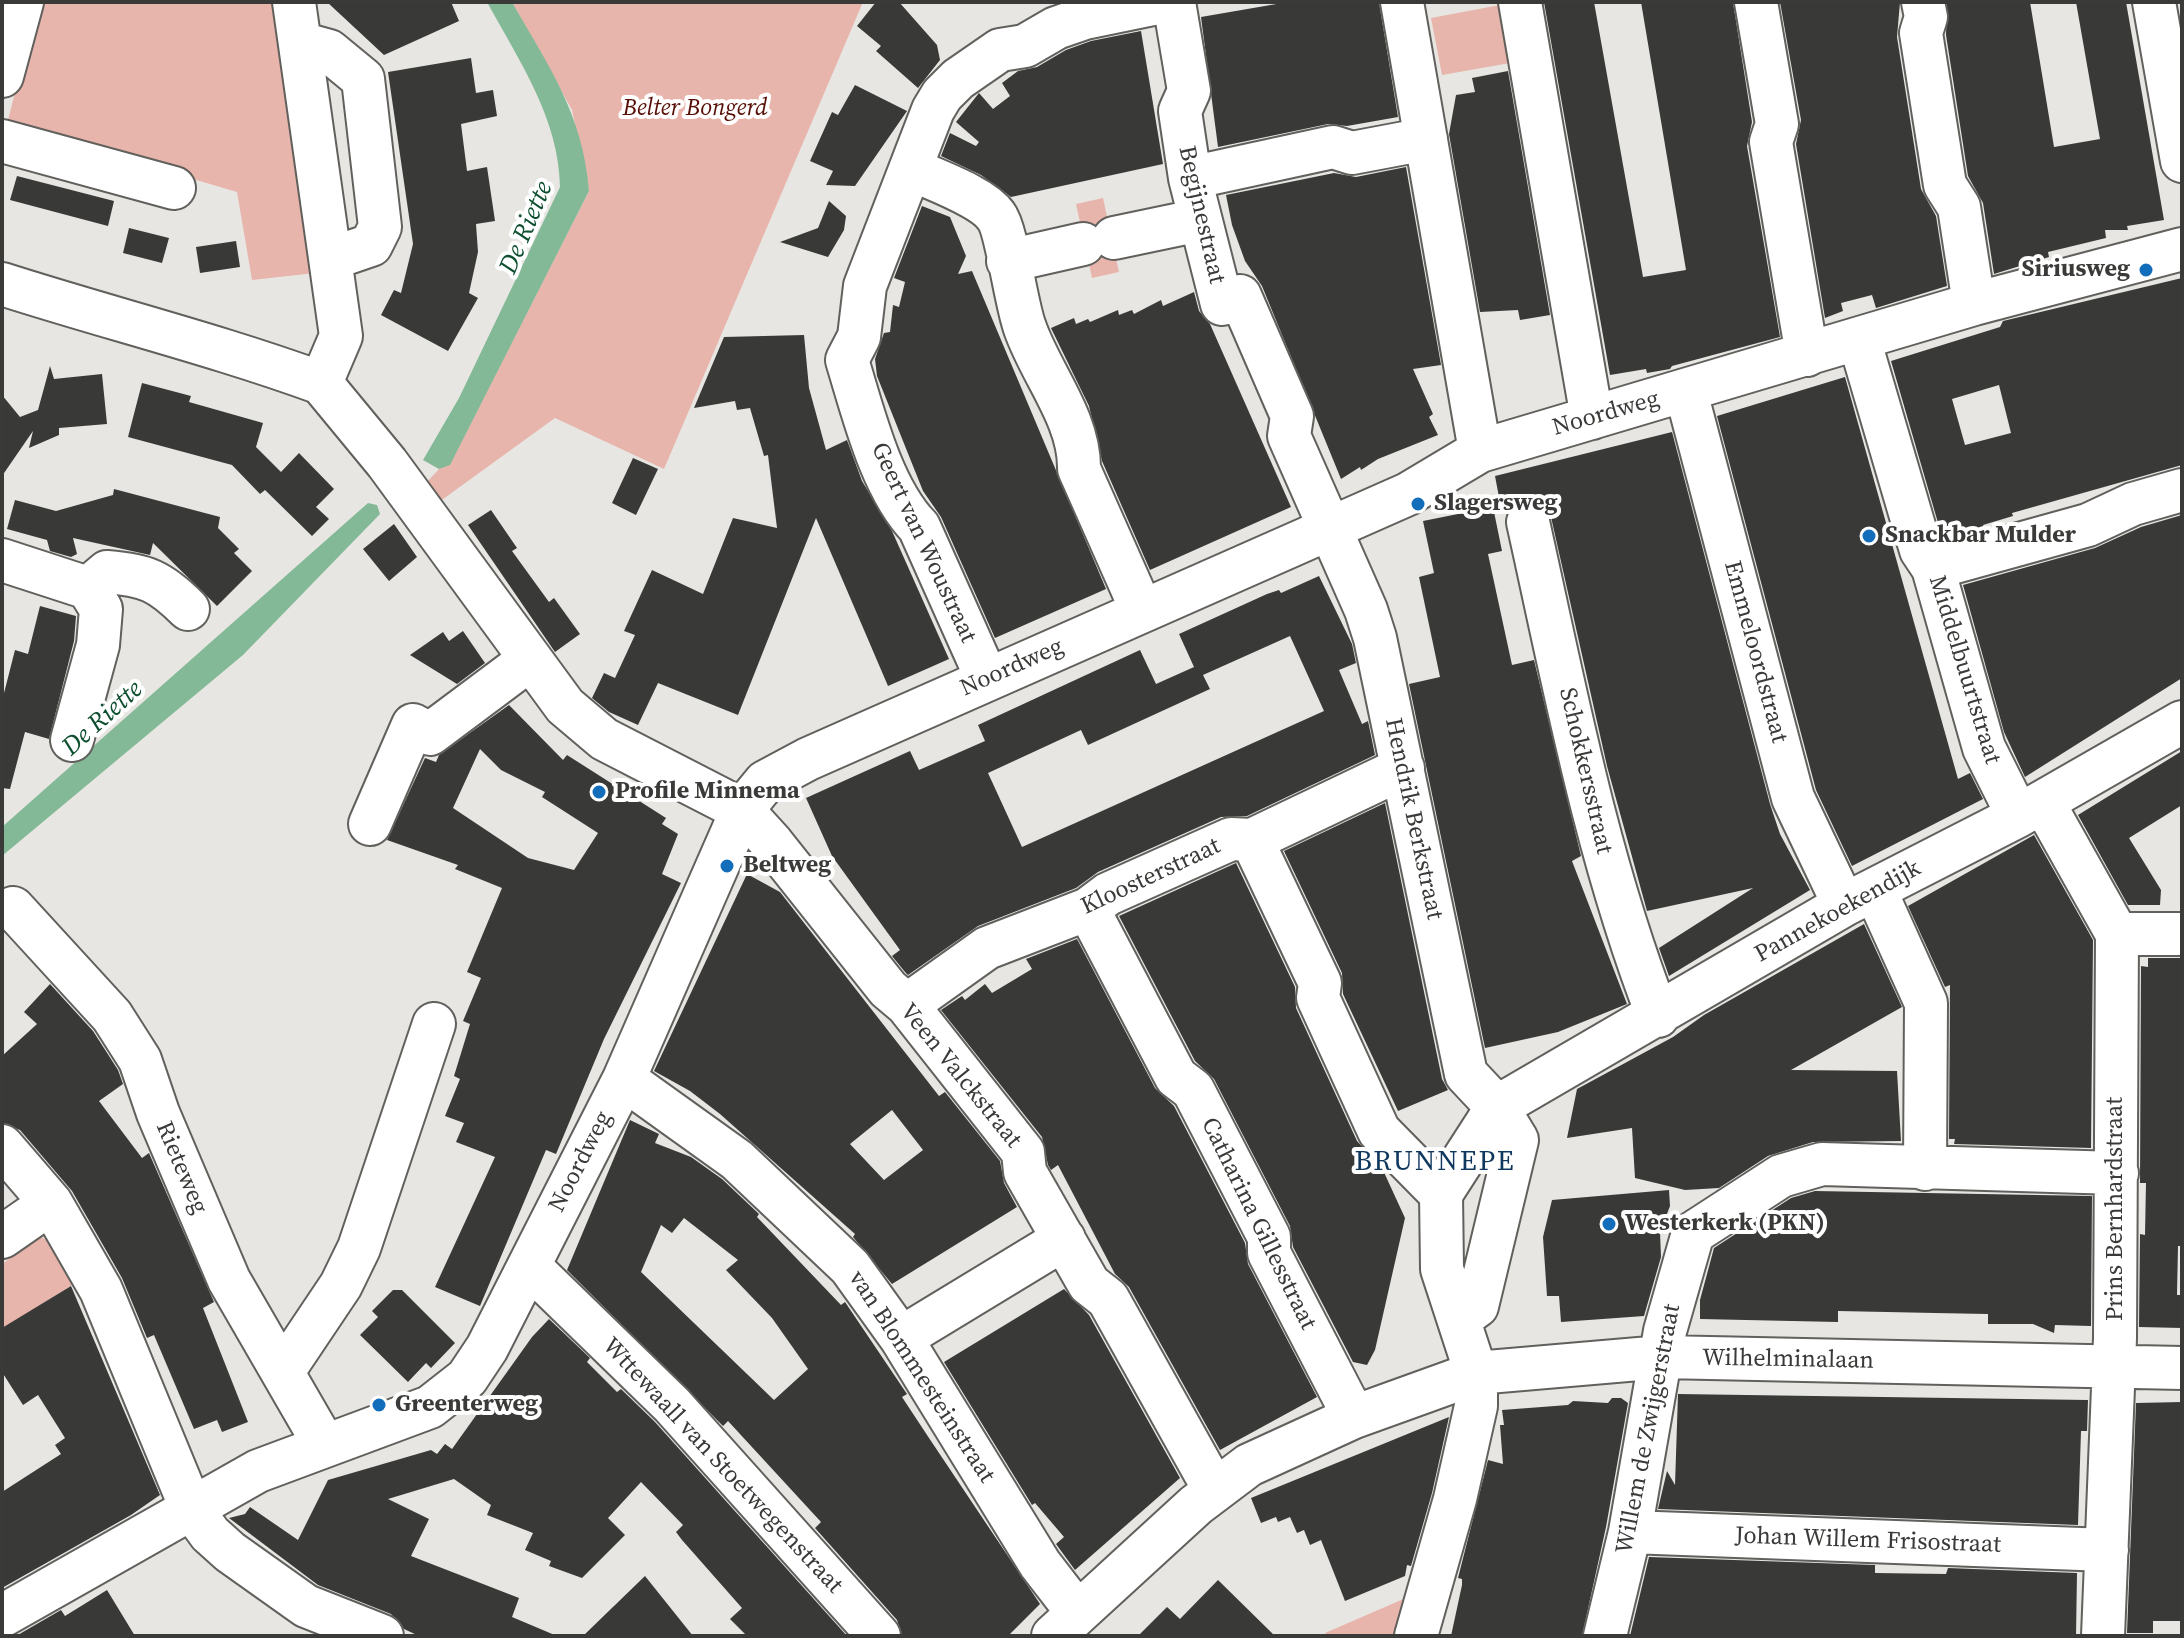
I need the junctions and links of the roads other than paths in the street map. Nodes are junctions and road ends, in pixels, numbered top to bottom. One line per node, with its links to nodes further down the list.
1 (22, 2): 11 (street)
2 (294, 2): 10 (street)
3 (1163, 2): 15 (street, Geert van Woustraat)
4 (1174, 2): 16 (street, Begijnestraat)
5 (1402, 2): 12 (street)
6 (1520, 2): 28 (street)
7 (1756, 2): 25 (street)
8 (1923, 2): 23 (street)
9 (2154, 2): 14 (street)
10 (300, 43): 20 (street); 20 (street)
11 (2, 76)
12 (1426, 139): 16 (street); 29 (street)
13 (2, 141): 17 (street)
14 (2182, 161)
15 (911, 169): 21 (street); 39 (street, Geert van Woustraat)
16 (1190, 178): 18 (street, Begijnestraat)
17 (174, 188)
18 (1200, 220): 21 (street); 32 (street, Begijnestraat)
19 (2182, 249): 23 (street, Noordweg)
20 (333, 258): 26 (street)
21 (1008, 261): 37 (street)
22 (2, 284): 26 (street)
23 (1974, 304): 24 (street, Noordweg)
24 (1859, 339): 25 (street, Noordweg); 34 (street, Middelbuurtstraat)
25 (1807, 355): 27 (street, Noordweg)
26 (321, 383): 38 (street)
27 (1686, 392): 28 (street, Noordweg); 47 (street, Emmeloordstraat)
28 (1592, 418): 29 (street, Noordweg)
29 (1480, 451): 32 (street, Noordweg)
30 (2182, 490): 34 (street)
31 (1528, 522): 53 (street, Schokkersstraat)
32 (1329, 528): 37 (street, Noordweg); 42 (street, Hendrik Berkstraat)
33 (2, 560): 35 (street)
34 (1933, 568): 43 (street, Middelbuurtstraat)
35 (88, 588): 36 (street); 41 (street)
36 (188, 609)
37 (1142, 611): 39 (street, Noordweg)
38 (529, 660): 44 (street); 45 (street)
39 (987, 679): 44 (street, Noordweg)
40 (2182, 722): 43 (street, Pannekoekendijk)
41 (72, 740)
42 (1403, 768): 46 (street, Kloosterstraat); 56 (street, Hendrik Berkstraat)
43 (2030, 809): 47 (street, Pannekoekendijk); 50 (street, Prins Bernhardstraat)
44 (742, 810): 52 (street, Veen Valckstraat); 55 (street, Noordweg)
45 (370, 824)
46 (1252, 840): 49 (street, Kloosterstraat); 60 (street)
47 (1860, 898): 53 (street, Pannekoekendijk); 58 (street, Emmeloordstraat)
48 (13, 908): 70 (street, Rieteweg)
49 (1088, 909): 52 (street, Kloosterstraat); 72 (street, Catharina Gillesstraat)
50 (2117, 934): 51 (street); 59 (street, Prins Bernhardstraat)
51 (2182, 934)
52 (907, 1005): 63 (street, Veen Valckstraat)
53 (1658, 1016): 56 (street, Pannekoekendijk)
54 (434, 1024): 70 (street)
55 (624, 1079): 64 (street, Noordweg); 66 (street, van Blommesteinstraat)
56 (1497, 1107): 60 (street); 65 (street, Hendrik Berkstraat)
57 (2, 1146): 61 (street)
58 (1925, 1169): 59 (street, Willem de Zwijgerstraat); 67 (street, Willem de Zwijgerstraat)
59 (2117, 1173): 68 (street, Prins Bernhardstraat)
60 (1441, 1194): 65 (street)
61 (51, 1203): 62 (street); 75 (street)
62 (2, 1237)
63 (1064, 1239): 66 (street); 74 (street, Veen Valckstraat)
64 (529, 1266): 73 (street, Noordweg); 81 (street, Wttewaall van Stoetwegenstraat)
65 (1459, 1319): 71 (street)
66 (901, 1338): 79 (street, van Blommesteinstraat)
67 (1662, 1357): 68 (street, Wilhelminalaan); 71 (street, Wilhelminalaan); 76 (street, Willem de Zwijgerstraat)
68 (2113, 1367): 69 (street, Wilhelminalaan); 77 (street, Prins Bernhardstraat)
69 (2182, 1368)
70 (284, 1370): 73 (street, Rieteweg)
71 (1476, 1373): 72 (street, Wilhelminalaan); 82 (street)
72 (1354, 1417): 74 (street, Wilhelminalaan)
73 (325, 1446): 75 (street, Noordweg)
74 (1214, 1489): 79 (street, Wilhelminalaan)
75 (191, 1508): 78 (street, Noordweg); 80 (street)
76 (1630, 1532): 77 (street, Johan Willem Frisostraat); 83 (street, Willem de Zwijgerstraat)
77 (2107, 1550): 84 (street, Prins Bernhardstraat)
78 (2, 1616)
79 (1065, 1624)
80 (382, 1636)
81 (879, 1636)
82 (1416, 1636)
83 (1605, 1636)
84 (2103, 1636)

